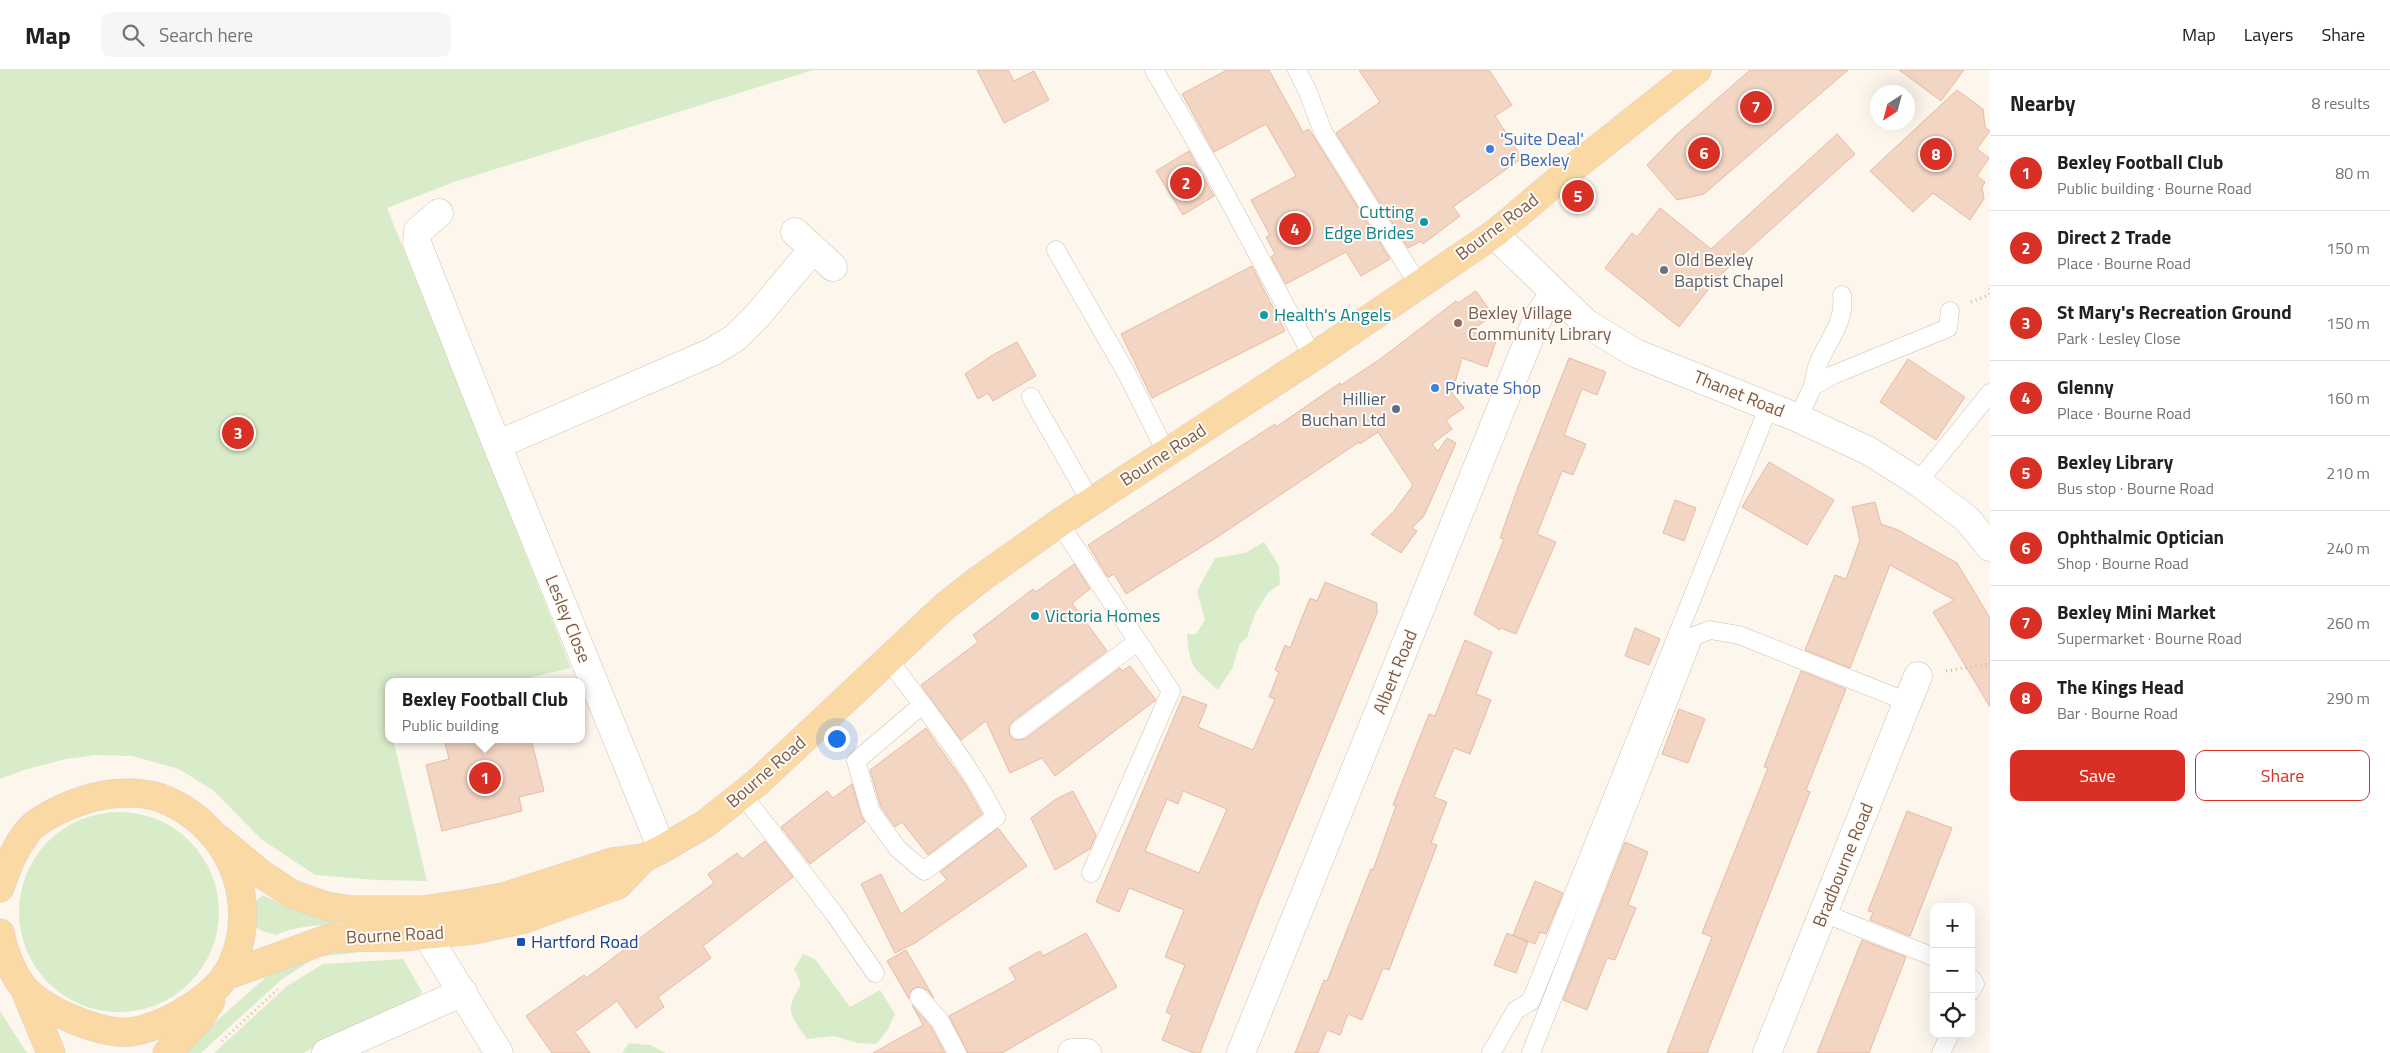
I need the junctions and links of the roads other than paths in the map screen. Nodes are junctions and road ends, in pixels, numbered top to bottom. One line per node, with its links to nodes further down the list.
1 (1154, 70): 12 (lane)
2 (1297, 70): 8 (lane)
3 (1697, 70): 5 (main road, Bourne Road)
4 (439, 213): 18 (street, Lesley Close)
5 (1494, 234): 8 (main road, Bourne Road); 9 (street, Thanet Road)
6 (1056, 250): 19 (lane)
7 (833, 268): 18 (street)
8 (1418, 284): 12 (main road, Bourne Road)
9 (1554, 294): 16 (street, Thanet Road); 55 (street, Albert Road)
10 (1842, 295): 13 (lane)
11 (1950, 311): 13 (lane)
12 (1313, 357): 19 (main road, Bourne Road)
13 (1813, 386): 17 (lane)
14 (1990, 393): 20 (lane)
15 (1031, 398): 21 (lane)
16 (1769, 406): 17 (street, Thanet Road); 56 (lane)
17 (1798, 418): 20 (street, Thanet Road)
18 (497, 445): 34 (street, Lesley Close)
19 (1166, 452): 21 (main road, Bourne Road)
20 (1918, 482): 23 (street, Thanet Road)
21 (1091, 502): 22 (main road, Bourne Road)
22 (1059, 523): 24 (lane); 25 (main road, Bourne Road)
23 (1990, 547)
24 (1137, 642): 29 (lane); 35 (lane)
25 (888, 659): 28 (lane); 30 (main road, Bourne Road)
26 (1929, 674): 27 (street, Bradbourne Road)
27 (1908, 702): 37 (street, Bradbourne Road); 57 (lane)
28 (922, 705): 28 (lane)
29 (1019, 730)
30 (742, 794): 34 (main road, Bourne Road); 42 (lane)
31 (29, 830): 32 (main road, Bourne Road); 33 (main road); 36 (main road)
32 (219, 839): 34 (main road, Bourne Road); 43 (main road)
33 (0, 840)
34 (653, 853): 39 (main road, Bourne Road)
35 (1091, 873)
36 (0, 888)
37 (1823, 913): 40 (lane); 58 (street, Bradbourne Road)
38 (0, 933): 41 (main road)
39 (426, 934): 43 (main road, Bourne Road); 45 (street)
40 (1930, 955)
41 (4, 958): 44 (main road)
42 (875, 973)
43 (223, 979): 44 (main road); 49 (main road)
44 (25, 989): 48 (main road)
45 (462, 992): 50 (street); 51 (street)
46 (919, 997): 52 (lane)
47 (1948, 1038): 59 (lane)
48 (51, 1053)
49 (167, 1053)
50 (326, 1053)
51 (499, 1053)
52 (957, 1053)
53 (1072, 1053): 54 (street)
54 (1087, 1053)
55 (1241, 1053)
56 (1492, 1053)
57 (1531, 1053)
58 (1767, 1053)
59 (1941, 1053)

